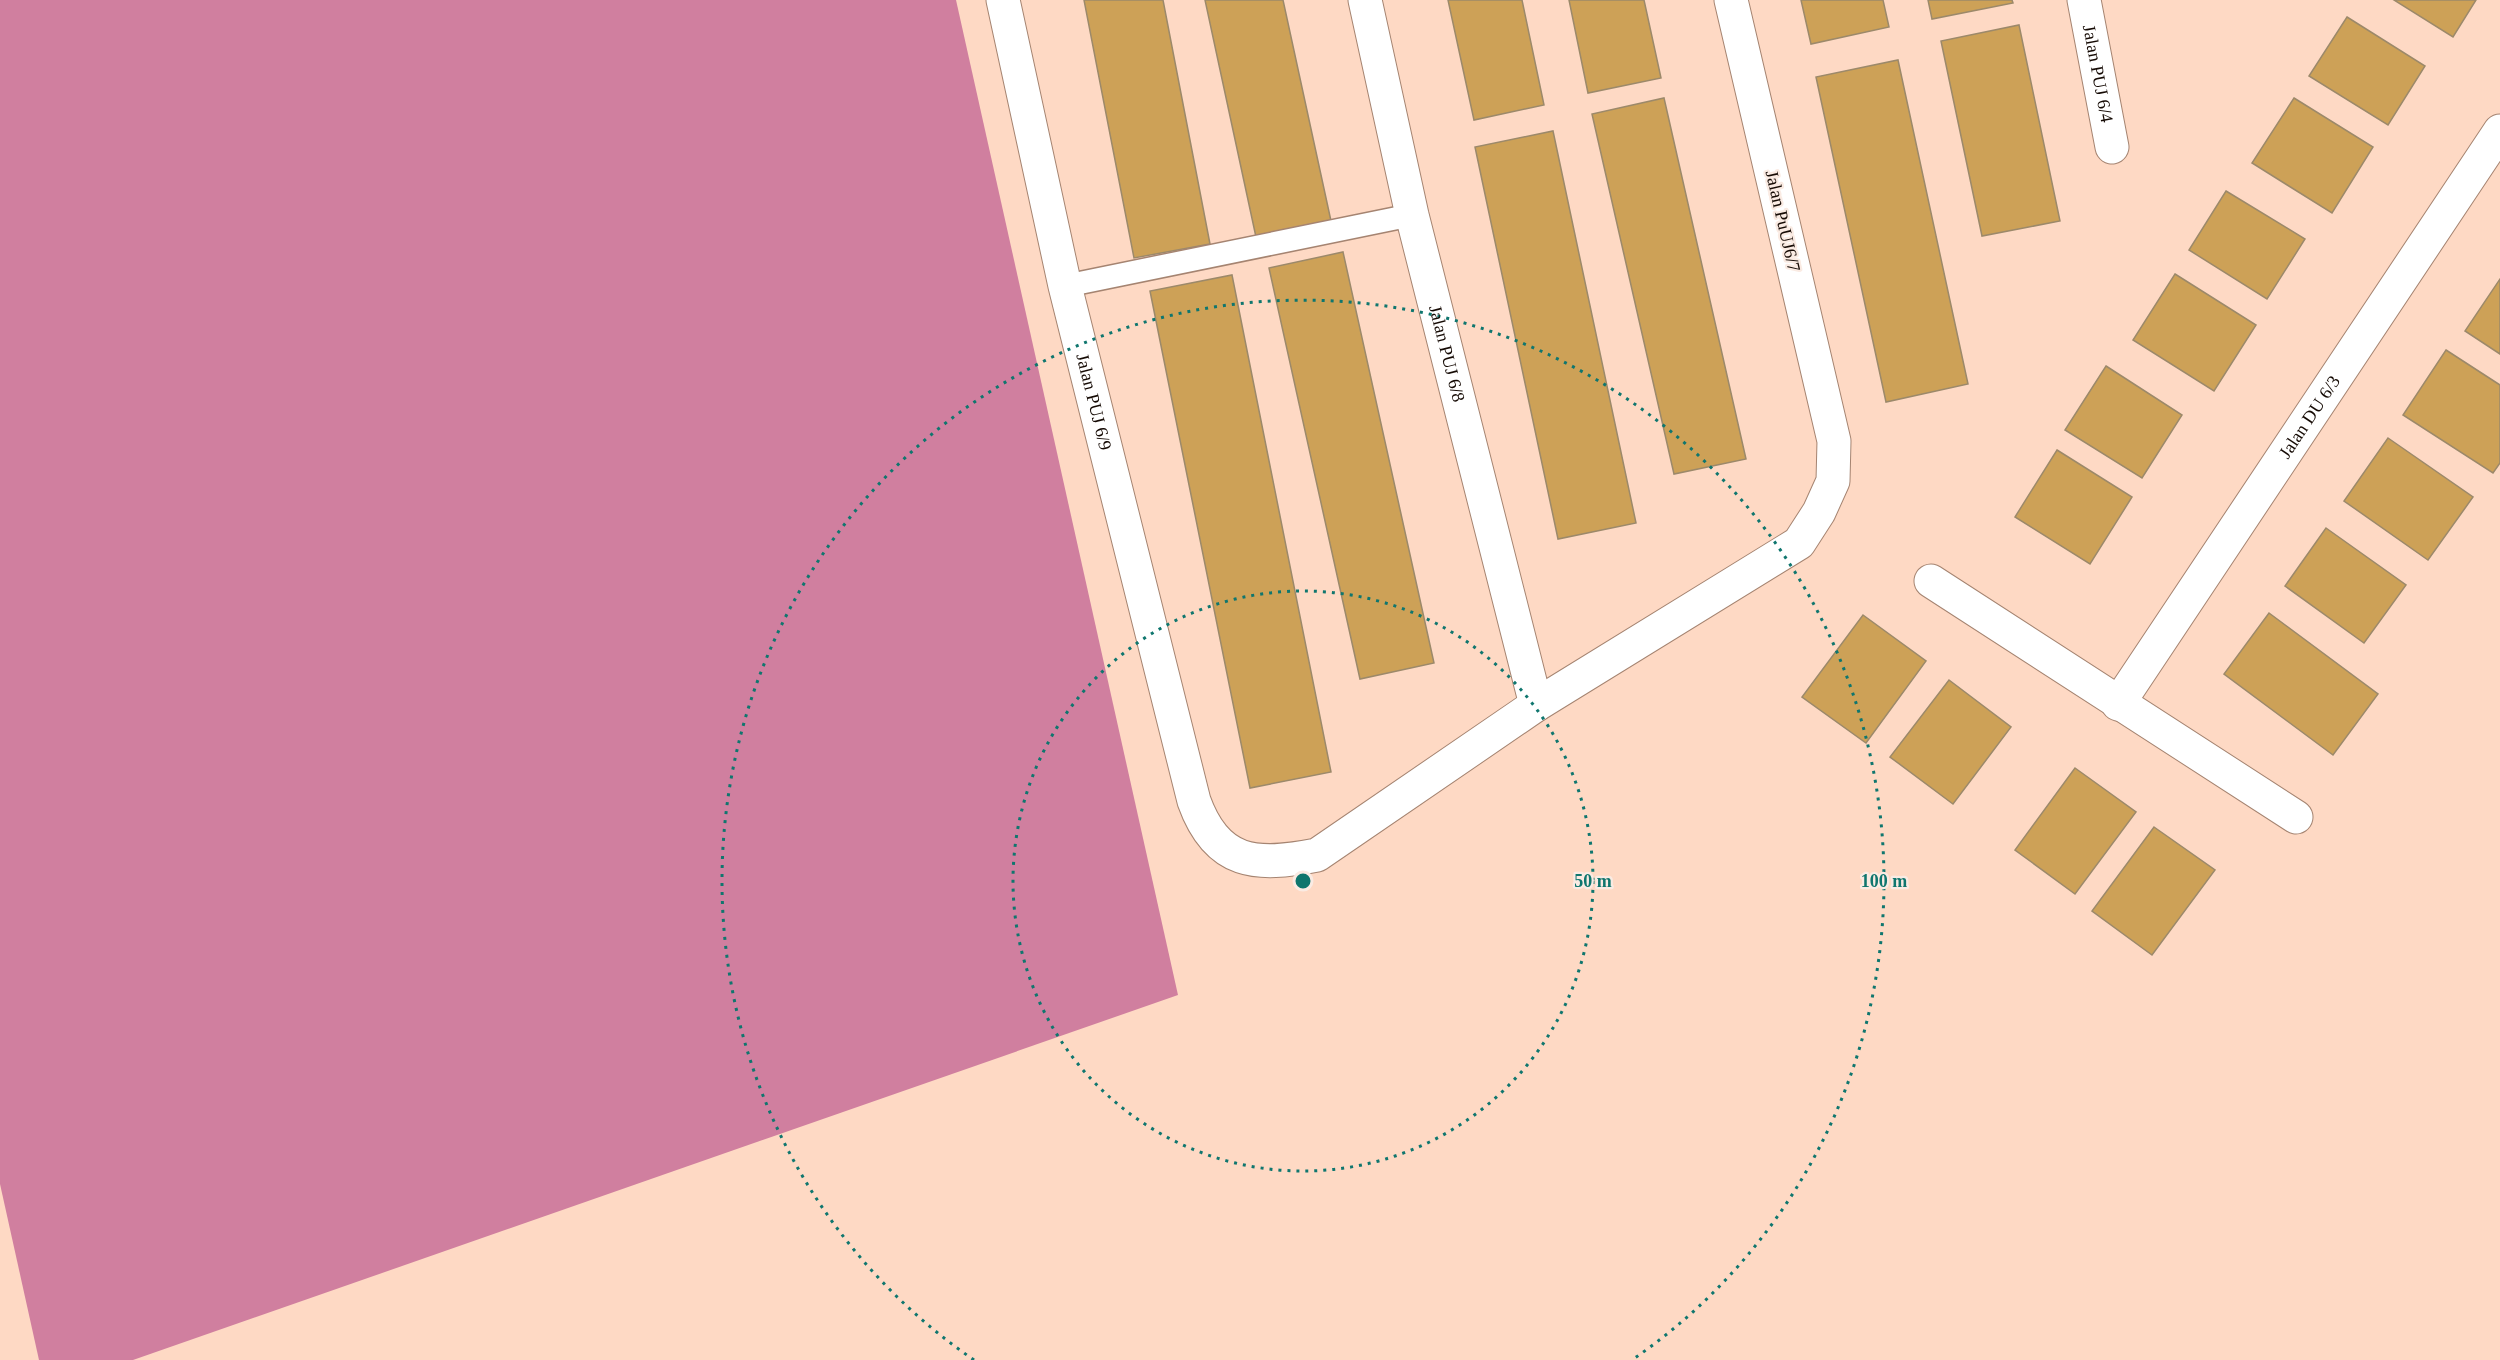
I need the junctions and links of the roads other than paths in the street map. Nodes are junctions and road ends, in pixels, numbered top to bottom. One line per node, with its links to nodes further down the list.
1 (1002, 0): 9 (street, Jalan PUJ 6/9)
2 (1365, 0): 8 (street, Jalan PUJ 6/8)
3 (1731, 0): 12 (street, Jalan PuUJ6/7)
4 (2084, 0): 6 (street, Jalan PUJ 6/4)
5 (2500, 131): 7 (street, Jalan DU 6/3)
6 (2112, 147)
7 (2488, 171): 11 (street, Jalan DU 6/3)
8 (1412, 214): 9 (lane); 12 (street, Jalan PUJ 6/8)
9 (1065, 286): 12 (street, Jalan PUJ 6/9)
10 (1931, 581): 11 (street)
11 (2118, 704): 13 (street)
12 (1536, 705)
13 (2296, 817)

